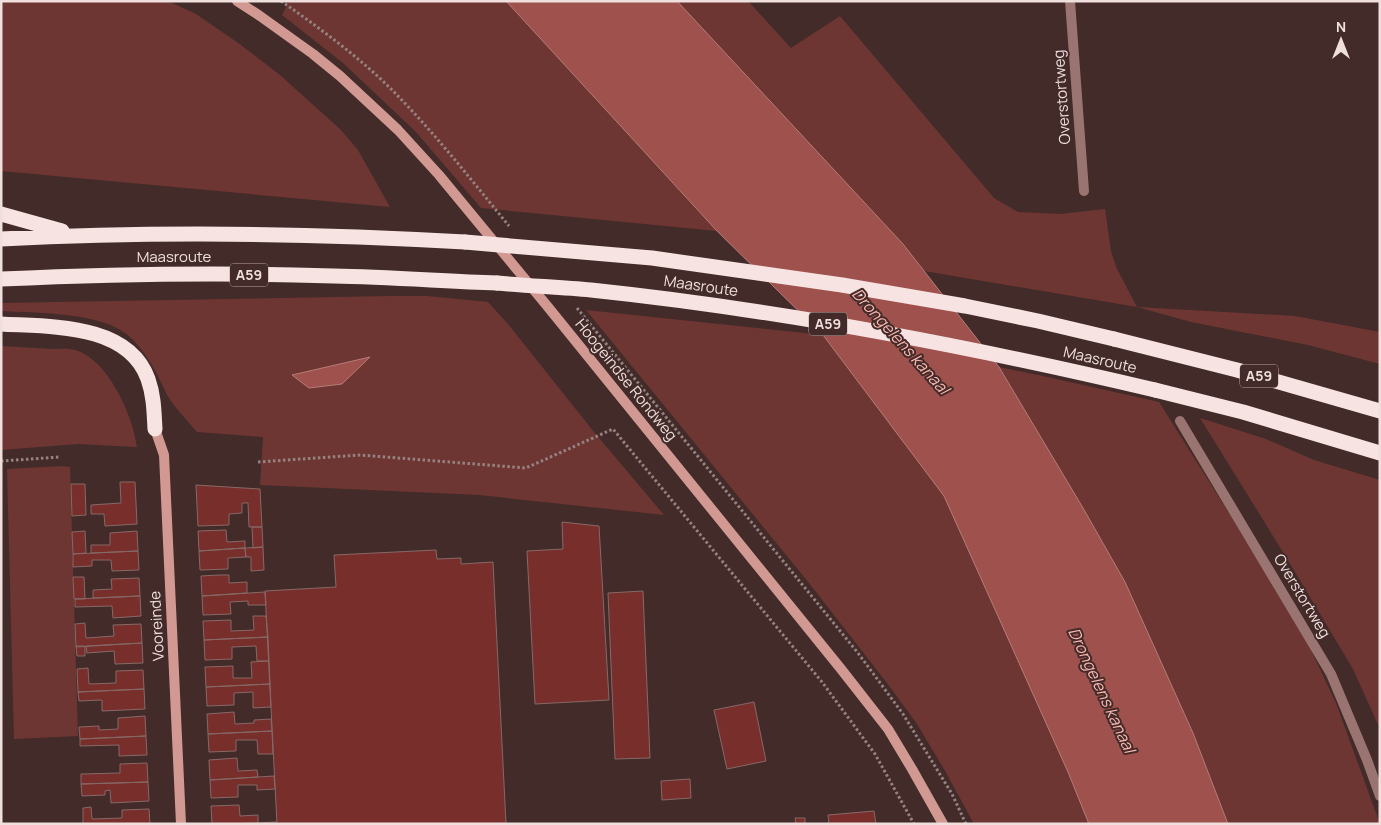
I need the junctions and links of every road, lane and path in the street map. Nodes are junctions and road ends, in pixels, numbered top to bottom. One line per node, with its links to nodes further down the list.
1 (237, 1): 20 (main road, Hoogeindse Rondweg)
2 (1070, 1): 3 (street, Overstortweg)
3 (1084, 191)
4 (1, 214): 5 (highway, A59)
5 (75, 235): 6 (highway, Maasroute / A59); 9 (highway, Maasroute / A59, bridge)
6 (1, 239)
7 (1, 279): 12 (highway, Maasroute / A59, bridge)
8 (1, 324): 11 (highway)
9 (1380, 411)
10 (1180, 421): 16 (street, Overstortweg)
11 (155, 429): 18 (main road, Vooreinde)
12 (1380, 453)
13 (60, 457): 14 (path)
14 (1, 461)
15 (258, 462): 19 (path)
16 (1380, 796)
17 (963, 817): 21 (path)
18 (181, 824)
19 (914, 824)
20 (943, 824)
21 (966, 824)

